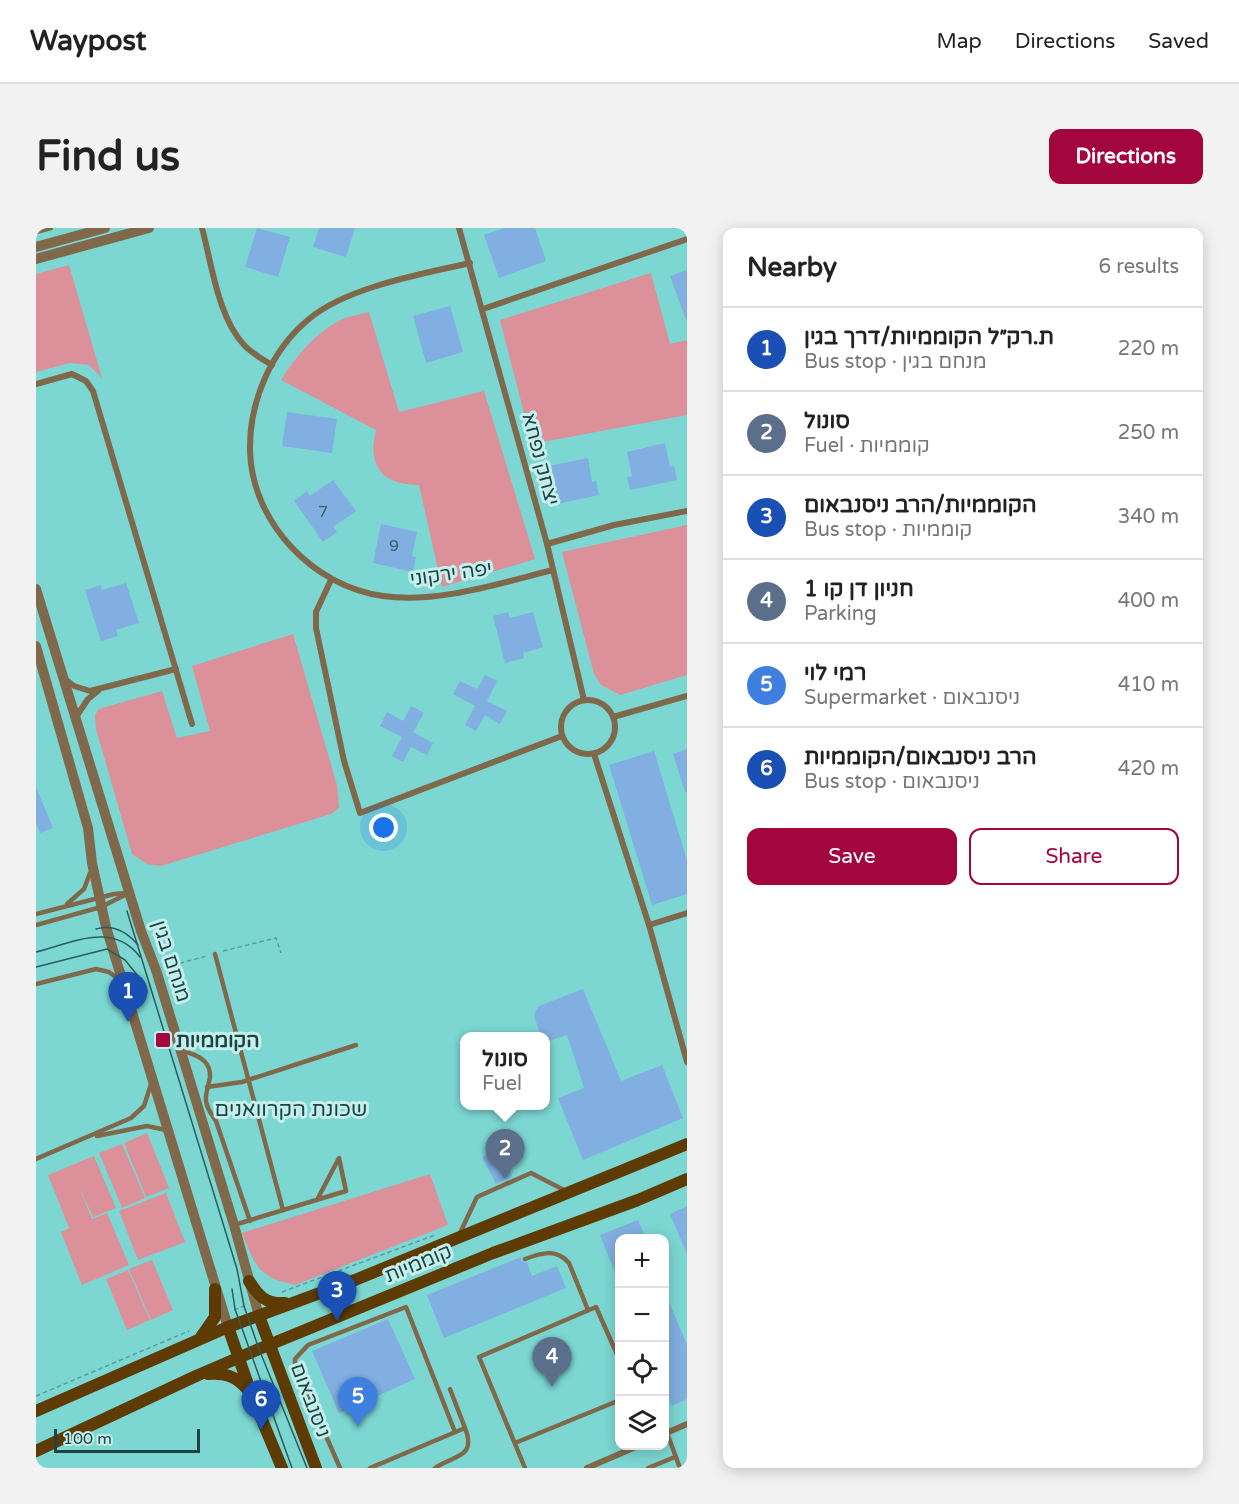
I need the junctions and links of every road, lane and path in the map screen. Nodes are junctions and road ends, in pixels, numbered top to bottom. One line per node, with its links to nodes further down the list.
1 (51, 228): 6 (lane)
2 (105, 228): 8 (street)
3 (149, 228): 9 (street)
4 (202, 228): 12 (street)
5 (459, 228): 10 (street, יצחק נפחא)
6 (39, 230)
7 (687, 239): 11 (street)
8 (36, 247)
9 (36, 259)
10 (470, 263): 11 (street, יצחק נפחא); 12 (street, יפה ירקוני)
11 (483, 309): 15 (street, יצחק נפחא)
12 (272, 365): 17 (street, יפה ירקוני)
13 (36, 384): 20 (street)
14 (687, 511): 15 (street)
15 (547, 544): 16 (street, יצחק נפחא)
16 (553, 570): 17 (street, יפה ירקוני); 24 (street, יצחק נפחא)
17 (331, 580): 28 (street)
18 (36, 589): 21 (street, מנחם בגין)
19 (36, 646): 30 (street)
20 (176, 669): 22 (street); 27 (street)
21 (63, 677): 22 (street); 26 (street, מנחם בגין)
22 (101, 689): 26 (street)
23 (687, 696): 25 (street)
24 (584, 700): 25 (street); 28 (street)
25 (613, 717): 29 (street)
26 (76, 718): 31 (street, מנחם בגין)
27 (192, 724)
28 (562, 735): 29 (street)
29 (594, 754): 37 (street)
30 (92, 863): 32 (street); 33 (lane)
31 (130, 893): 32 (lane); 32 (lane); 46 (street, מנחם בגין)
32 (100, 903): 33 (lane); 36 (lane); 41 (street)
33 (65, 905): 35 (lane)
34 (687, 913): 37 (street)
35 (36, 914)
36 (36, 925)
37 (649, 925): 47 (street)
38 (281, 953): 39 (path)
39 (215, 954): 40 (path); 49 (lane)
40 (167, 966)
41 (122, 982): 42 (lane); 48 (street)
42 (36, 984)
43 (147, 989): 44 (path)
44 (148, 994)
45 (356, 1045): 49 (lane)
46 (179, 1050): 50 (lane); 60 (street, מנחם בגין)
47 (687, 1062)
48 (152, 1077): 51 (street); 52 (lane)
49 (249, 1080): 50 (lane); 58 (lane)
50 (207, 1087): 59 (lane)
51 (169, 1131): 52 (lane); 65 (street)
52 (80, 1140): 54 (lane)
53 (687, 1144): 56 (main road, קוממיות)
54 (36, 1159)
55 (687, 1179): 73 (main road, קוממיות)
56 (569, 1192): 62 (main road, קוממיות); 62 (lane)
57 (317, 1200): 57 (lane); 58 (lane)
58 (284, 1210): 59 (lane)
59 (250, 1221): 60 (lane)
60 (234, 1225): 64 (street, מנחם בגין)
61 (442, 1232): 66 (path)
62 (458, 1238): 67 (main road, קוממיות)
63 (525, 1259): 68 (lane)
64 (249, 1281): 66 (main road)
65 (215, 1289): 69 (street); 72 (main road)
66 (259, 1300): 67 (main road); 69 (path); 70 (street)
67 (296, 1302): 70 (main road, קוממיות)
68 (588, 1310): 74 (lane); 87 (lane)
69 (223, 1314): 71 (street)
70 (259, 1316): 71 (main road, קוממיות); 73 (main road)
71 (228, 1327): 72 (main road, קוממיות); 75 (main road)
72 (196, 1335): 78 (path); 81 (main road, קוממיות)
73 (269, 1345): 75 (main road, קוממיות); 92 (main road, ניסנבאום)
74 (615, 1350)
75 (238, 1358): 76 (main road, קוממיות); 79 (main road)
76 (196, 1376): 79 (main road); 89 (main road, קוממיות)
77 (450, 1389): 83 (lane)
78 (36, 1396)
79 (252, 1396): 91 (main road)
80 (615, 1402): 87 (lane)
81 (36, 1411)
82 (687, 1424): 85 (street)
83 (465, 1428): 84 (lane); 95 (lane)
84 (455, 1432): 93 (lane); 94 (lane)
85 (669, 1433)
86 (669, 1442): 90 (lane)
87 (515, 1443): 96 (lane)
88 (629, 1450): 97 (street)
89 (36, 1451)
90 (675, 1457): 98 (lane); 99 (lane)
91 (282, 1468)
92 (316, 1468)
93 (340, 1468)
94 (370, 1468)
95 (435, 1468)
96 (525, 1468)
97 (587, 1468)
98 (648, 1468)
99 (680, 1468)

